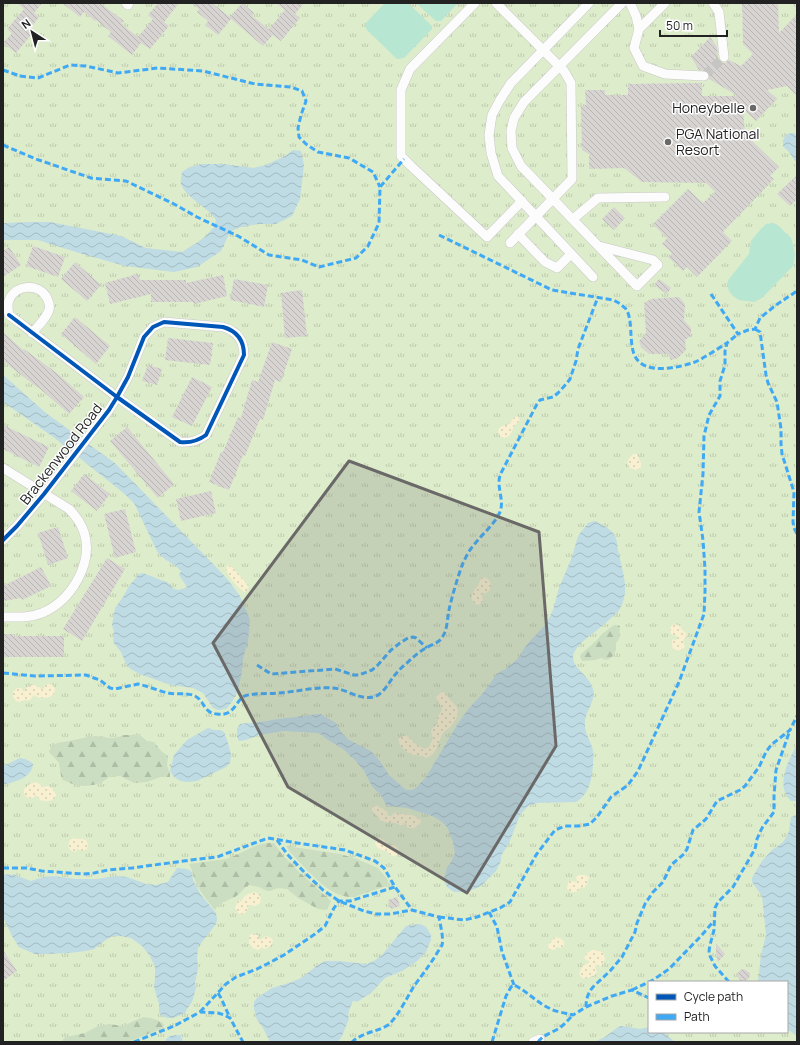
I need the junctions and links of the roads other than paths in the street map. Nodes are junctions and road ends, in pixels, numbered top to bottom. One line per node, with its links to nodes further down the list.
1 (475, 3): 15 (street)
2 (496, 3): 9 (street)
3 (589, 3): 9 (street)
4 (622, 3): 11 (street)
5 (630, 3): 8 (street)
6 (665, 3): 8 (street)
7 (714, 3): 10 (street)
8 (639, 29): 12 (street)
9 (543, 50): 11 (street); 15 (street)
10 (724, 57)
11 (559, 67): 14 (street); 14 (street)
12 (704, 76)
13 (664, 197): 17 (street)
14 (553, 199): 16 (street); 17 (street)
15 (522, 202): 16 (street)
16 (536, 216): 18 (street); 21 (street)
17 (572, 219): 20 (street)
18 (518, 234): 19 (street); 21 (street)
19 (510, 243)
20 (599, 246): 20 (street)
21 (571, 254): 22 (street)
22 (593, 277)
23 (32, 333): 23 (street); 24 (street)
24 (117, 397): 24 (street); 26 (street, Brackenwood Road)
25 (3, 468): 26 (street)
26 (44, 494): 27 (street, Brackenwood Road); 28 (street)
27 (3, 540)
28 (3, 617)

